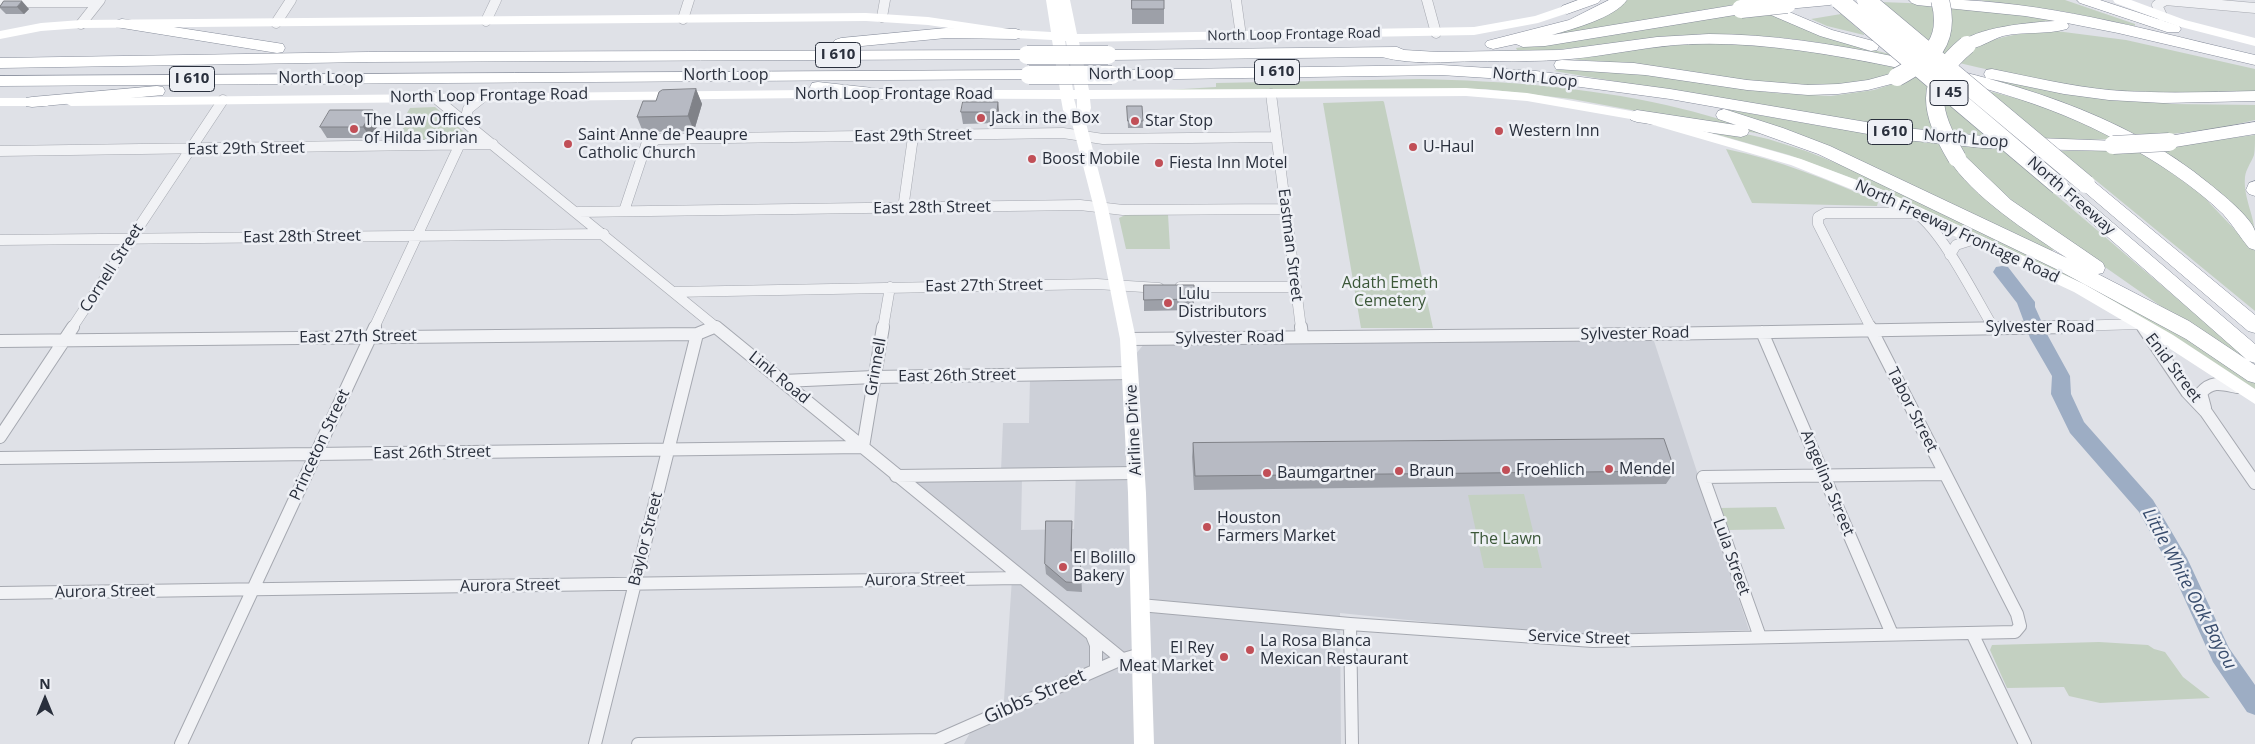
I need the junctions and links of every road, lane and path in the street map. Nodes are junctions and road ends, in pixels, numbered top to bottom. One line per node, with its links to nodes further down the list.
1 (291, 0): 31 (street)
2 (496, 0): 30 (street)
3 (689, 0): 29 (street)
4 (885, 0): 28 (street)
5 (1052, 0): 38 (main road, Airline Drive)
6 (1064, 0): 38 (main road, Airline Drive)
7 (1236, 0): 39 (street)
8 (1428, 0): 35 (street)
9 (1580, 0): 26 (street)
10 (1593, 0): 26 (highway)
11 (1619, 0): 41 (highway)
12 (1830, 0): 24 (highway, North Loop / I 610, bridge)
13 (1839, 0): 74 (highway, North Freeway / I 45, bridge)
14 (1853, 0): 74 (highway, North Freeway, bridge)
15 (1866, 0): 74 (highway, North Freeway / I 45, bridge)
16 (1917, 0): 34 (highway)
17 (1940, 0): 48 (highway, bridge)
18 (2085, 0): 42 (highway)
19 (2119, 0): 27 (main road)
20 (2165, 0): 21 (street); 27 (street)
21 (2182, 0): 25 (street)
22 (99, 1): 23 (street); 32 (street)
23 (0, 2)
24 (1746, 5): 41 (highway, North Loop / I 610); 58 (highway)
25 (2255, 8)
26 (1567, 9): 35 (main road, North Loop Frontage Road)
27 (2162, 16): 40 (main road)
28 (882, 17): 29 (main road, North Loop Frontage Road); 36 (main road, North Loop Frontage Road)
29 (683, 19): 30 (main road, North Loop Frontage Road)
30 (486, 21): 31 (main road, North Loop Frontage Road)
31 (276, 23): 33 (main road, North Loop Frontage Road)
32 (81, 24): 33 (main road, North Loop Frontage Road); 37 (main road, North Loop Frontage Road)
33 (122, 24): 45 (highway)
34 (2118, 28): 46 (highway); 98 (highway, bridge)
35 (1436, 33): 39 (main road, North Loop Frontage Road)
36 (1016, 34): 38 (main road, North Loop Frontage Road); 44 (highway)
37 (0, 35)
38 (1065, 36): 39 (main road, North Loop Frontage Road); 55 (main road, Airline Drive); 56 (main road, Airline Drive)
39 (1241, 36)
40 (2255, 42)
41 (1493, 44): 43 (highway, North Loop / I 610)
42 (2255, 50)
43 (1385, 53): 44 (highway, North Loop / I 610, bridge); 86 (highway)
44 (649, 56): 45 (highway, North Loop / I 610)
45 (368, 57): 47 (highway, North Loop / I 610)
46 (2255, 60)
47 (0, 63)
48 (1441, 70): 49 (highway, North Loop / I 610, bridge); 52 (highway, North Loop / I 610)
49 (661, 75): 50 (highway, North Loop / I 610); 53 (highway)
50 (385, 78): 51 (highway, North Loop / I 610); 62 (highway)
51 (0, 81)
52 (1636, 91): 65 (highway, North Loop / I 610, bridge); 73 (highway)
53 (882, 94): 55 (main road, North Loop Frontage Road); 57 (main road, North Loop Frontage Road)
54 (1271, 94): 56 (main road, North Loop Frontage Road); 63 (main road, North Loop Frontage Road); 68 (street, Eastman Street)
55 (1067, 95): 56 (main road, North Loop Frontage Road); 66 (main road, Airline Drive)
56 (1083, 95): 66 (main road, Airline Drive)
57 (484, 96): 59 (main road, North Loop Frontage Road); 64 (street)
58 (2255, 96)
59 (434, 97): 60 (main road, North Loop Frontage Road); 64 (street, Link Road)
60 (223, 100): 62 (main road, North Loop Frontage Road); 71 (street, Cornell Street)
61 (0, 102): 62 (main road, North Loop Frontage Road)
62 (32, 102)
63 (1637, 116): 73 (highway); 80 (main road, North Freeway Frontage Road)
64 (465, 121): 69 (street, Link Road)
65 (2255, 128)
66 (1080, 129): 67 (street, East 29th Street); 68 (street, East 29th Street); 75 (main road, Airline Drive)
67 (913, 136): 76 (street); 78 (street, East 29th Street)
68 (1276, 137): 77 (street, Eastman Street)
69 (493, 144): 70 (street, East 29th Street); 79 (street, Link Road)
70 (459, 146): 71 (street, East 29th Street); 82 (street, Princeton Street)
71 (191, 149): 72 (street, East 29th Street); 83 (street, Cornell Street)
72 (0, 151)
73 (1872, 173): 98 (highway)
74 (2072, 185): 93 (highway, North Freeway / I 45); 104 (highway, North Freeway); 106 (highway, North Freeway / I 45)
75 (1101, 208): 76 (street, East 28th Street); 77 (street, East 28th Street); 88 (main road, Airline Drive)
76 (903, 209): 78 (street, East 28th Street)
77 (1286, 209): 90 (street, Eastman Street)
78 (624, 211): 79 (street, East 28th Street)
79 (578, 212): 81 (street, Link Road)
80 (1916, 213): 84 (main road, North Freeway Frontage Road); 87 (street); 96 (street, Tabor Street)
81 (604, 234): 82 (street, East 28th Street); 91 (street, Link Road)
82 (417, 235): 83 (street, East 28th Street); 100 (street, Princeton Street)
83 (131, 239): 85 (street, East 28th Street); 103 (street, Cornell Street)
84 (1975, 239): 87 (street); 92 (main road, North Freeway Frontage Road)
85 (0, 240)
86 (2255, 243)
87 (1950, 255): 95 (street)
88 (1118, 286): 89 (street, East 27th Street); 90 (street, East 27th Street); 102 (main road, Airline Drive)
89 (890, 287): 91 (street, East 27th Street); 108 (street, Grinnell)
90 (1296, 287): 101 (street, Eastman Street)
91 (673, 292): 94 (street, Link Road)
92 (2141, 324): 95 (street, Sylvester Road); 110 (main road, North Freeway Frontage Road); 111 (street, Enid Street)
93 (2255, 326)
94 (714, 327): 99 (street, East 27th Street); 109 (street, Link Road)
95 (1993, 327): 96 (street, Sylvester Road)
96 (1871, 329): 97 (street, Sylvester Road); 118 (street, Tabor Street)
97 (1762, 332): 101 (street, Sylvester Road); 119 (street, Angelina Street)
98 (2192, 333): 110 (highway)
99 (697, 334): 100 (street, East 27th Street); 114 (street, Baylor Street)
100 (370, 337): 103 (street, East 27th Street); 115 (street, Princeton Street)
101 (1302, 337): 102 (street, Sylvester Road)
102 (1128, 339): 107 (main road, Airline Drive)
103 (64, 340): 105 (street, East 27th Street); 112 (street, Cornell Street)
104 (2255, 340)
105 (0, 341)
106 (2255, 356)
107 (1131, 373): 108 (street, East 26th Street); 117 (main road, Airline Drive)
108 (874, 377): 109 (street, East 26th Street); 113 (street, Grinnell)
109 (783, 381): 113 (street, Link Road)
110 (2251, 387): 111 (street, Enid Street)
111 (2206, 412): 121 (street, Enid Street)
112 (0, 437)
113 (863, 447): 114 (street, East 26th Street); 120 (street, Link Road)
114 (668, 450): 115 (street, East 26th Street); 123 (street, Baylor Street)
115 (315, 454): 116 (street, East 26th Street); 124 (street, Princeton Street)
116 (0, 458)
117 (1136, 473): 120 (street); 126 (main road, Airline Drive)
118 (1944, 474): 119 (street); 128 (street, Tabor Street)
119 (1823, 475): 130 (street, Angelina Street); 132 (street, Lula Street)
120 (896, 476): 122 (street, Link Road)
121 (2255, 482)
122 (1021, 578): 123 (street, Aurora Street); 131 (street, Link Road)
123 (635, 584): 124 (street, Aurora Street); 138 (street, Baylor Street)
124 (252, 590): 125 (street, Aurora Street); 137 (street, Princeton Street)
125 (0, 593)
126 (1140, 605): 127 (street, Service Street); 133 (main road, Airline Drive)
127 (1350, 624): 132 (street, Service Street); 141 (street)
128 (2019, 629): 129 (street, Service Street)
129 (1972, 633): 130 (street, Service Street); 142 (street)
130 (1892, 634): 132 (street, Service Street)
131 (1092, 635): 134 (street, Link Road); 135 (street)
132 (1760, 637)
133 (1141, 654): 134 (street, Gibbs Street); 140 (main road, Airline Drive)
134 (1122, 659): 135 (street, Gibbs Street)
135 (1096, 670): 136 (street, Gibbs Street)
136 (934, 742): 139 (street)
137 (181, 744)
138 (595, 744)
139 (638, 744)
140 (1144, 744)
141 (1352, 744)
142 (2025, 744)

